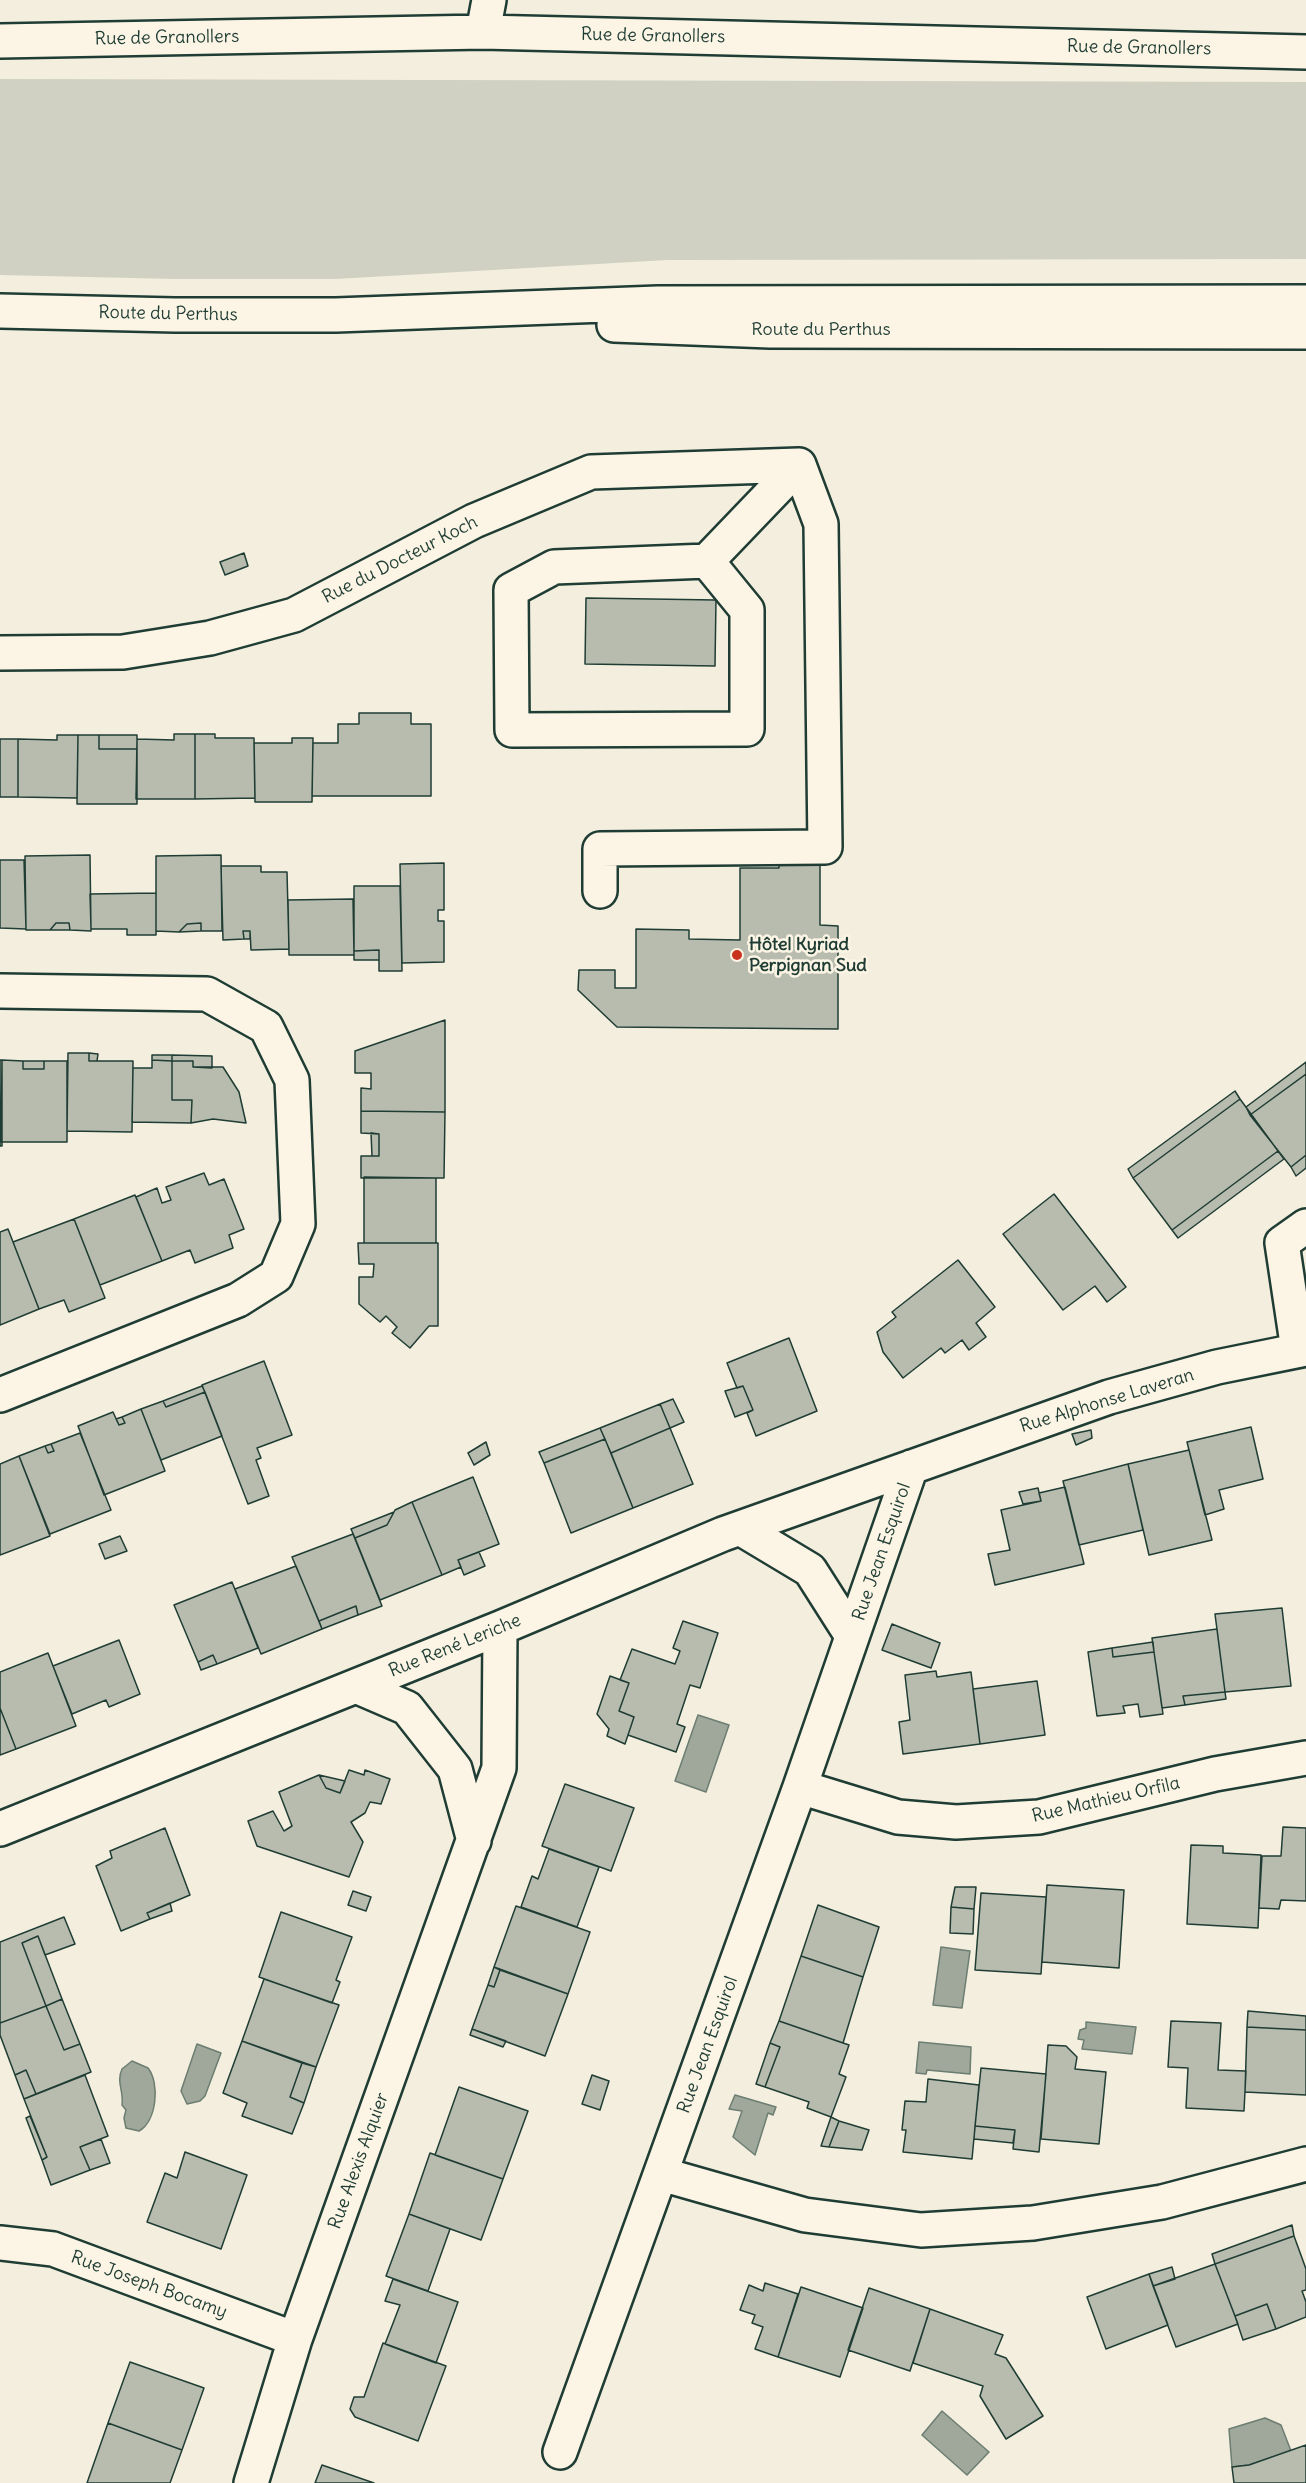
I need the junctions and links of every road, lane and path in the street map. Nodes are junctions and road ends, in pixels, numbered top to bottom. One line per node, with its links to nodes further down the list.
1 (489, 0): 2 (street)
2 (483, 32): 3 (street, Rue de Granollers); 4 (street, Rue de Granollers)
3 (0, 41)
4 (1306, 52)
5 (1306, 282): 8 (street)
6 (1306, 302): 8 (street, Route du Perthus)
7 (0, 311): 8 (street, Route du Perthus)
8 (336, 315): 9 (street, Route du Perthus)
9 (770, 331): 10 (street, Route du Perthus); 11 (street)
10 (1306, 332)
11 (1306, 349)
12 (799, 465): 13 (street); 14 (street, Rue du Docteur Koch); 15 (street)
13 (707, 561): 13 (street)
14 (0, 653)
15 (600, 891)
16 (0, 991): 19 (street)
17 (1306, 1226): 18 (street)
18 (1302, 1349): 20 (street, Rue Alphonse Laveran)
19 (0, 1395)
20 (911, 1467): 21 (street, Rue René Leriche); 23 (street, Rue Jean Esquirol)
21 (740, 1528): 22 (street, Rue René Leriche); 23 (street, Rue Jean Esquirol)
22 (500, 1628): 24 (street, Rue René Leriche); 28 (street, Rue Alexis Alquier)
23 (852, 1636): 26 (street, Rue Jean Esquirol)
24 (357, 1686): 27 (street, Rue René Leriche); 28 (street)
25 (1306, 1758): 26 (street, Rue Mathieu Orfila)
26 (800, 1787): 30 (street, Rue Jean Esquirol)
27 (0, 1829)
28 (474, 1841): 32 (street, Rue Alexis Alquier)
29 (1306, 2164): 30 (street)
30 (661, 2174): 33 (street, Rue Jean Esquirol)
31 (0, 2243): 32 (street, Rue Joseph Bocamy)
32 (295, 2339): 34 (street, Rue Alexis Alquier)
33 (560, 2452)
34 (251, 2483)

